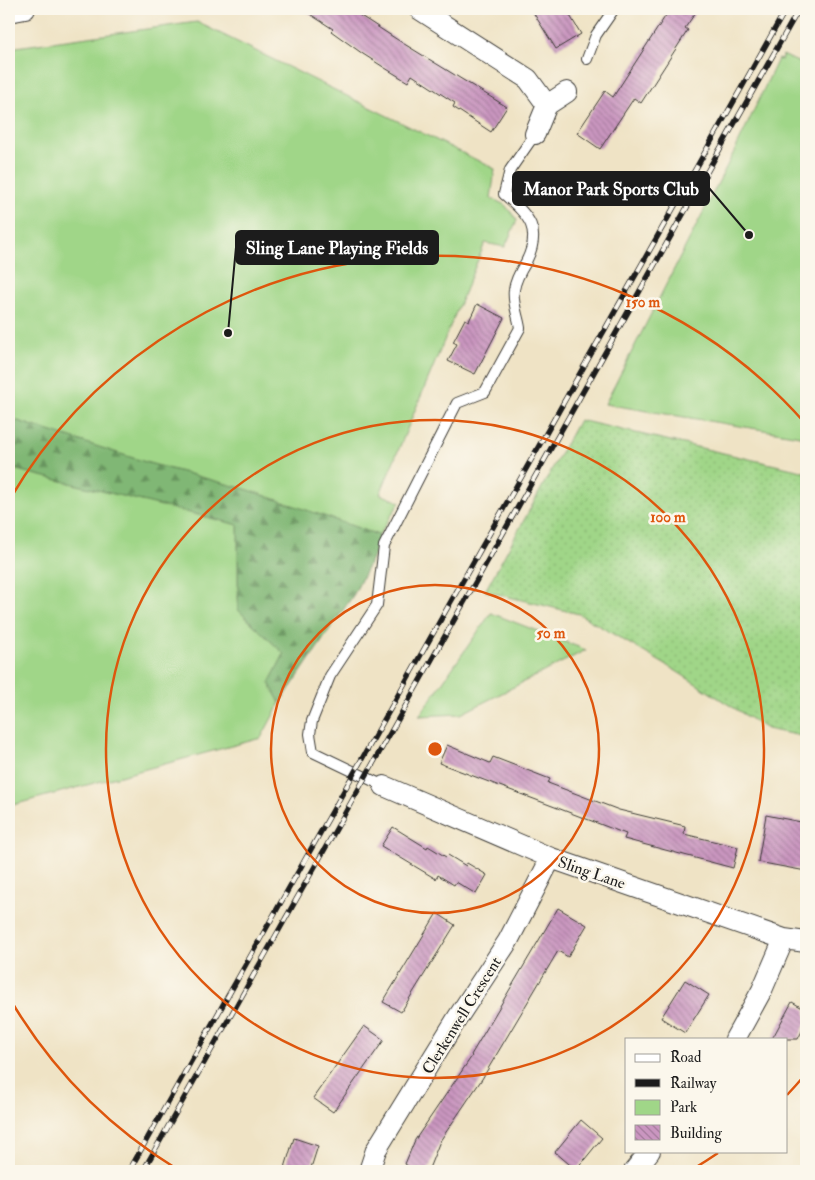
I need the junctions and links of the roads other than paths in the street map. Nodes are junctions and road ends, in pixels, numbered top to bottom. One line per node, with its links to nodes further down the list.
1 (25, 9): 4 (street)
2 (419, 9): 7 (street)
3 (614, 9): 5 (lane)
4 (9, 12)
5 (587, 59)
6 (567, 92): 7 (street)
7 (547, 105): 8 (street)
8 (535, 134): 9 (lane)
9 (384, 786): 10 (street, Sling Lane)
10 (551, 858): 11 (street, Sling Lane); 15 (street, Clerkenwell Crescent)
11 (784, 939): 12 (street, Sling Lane); 13 (street)
12 (806, 942)
13 (737, 1038)
14 (649, 1152): 16 (street)
15 (369, 1171)
16 (634, 1171)

